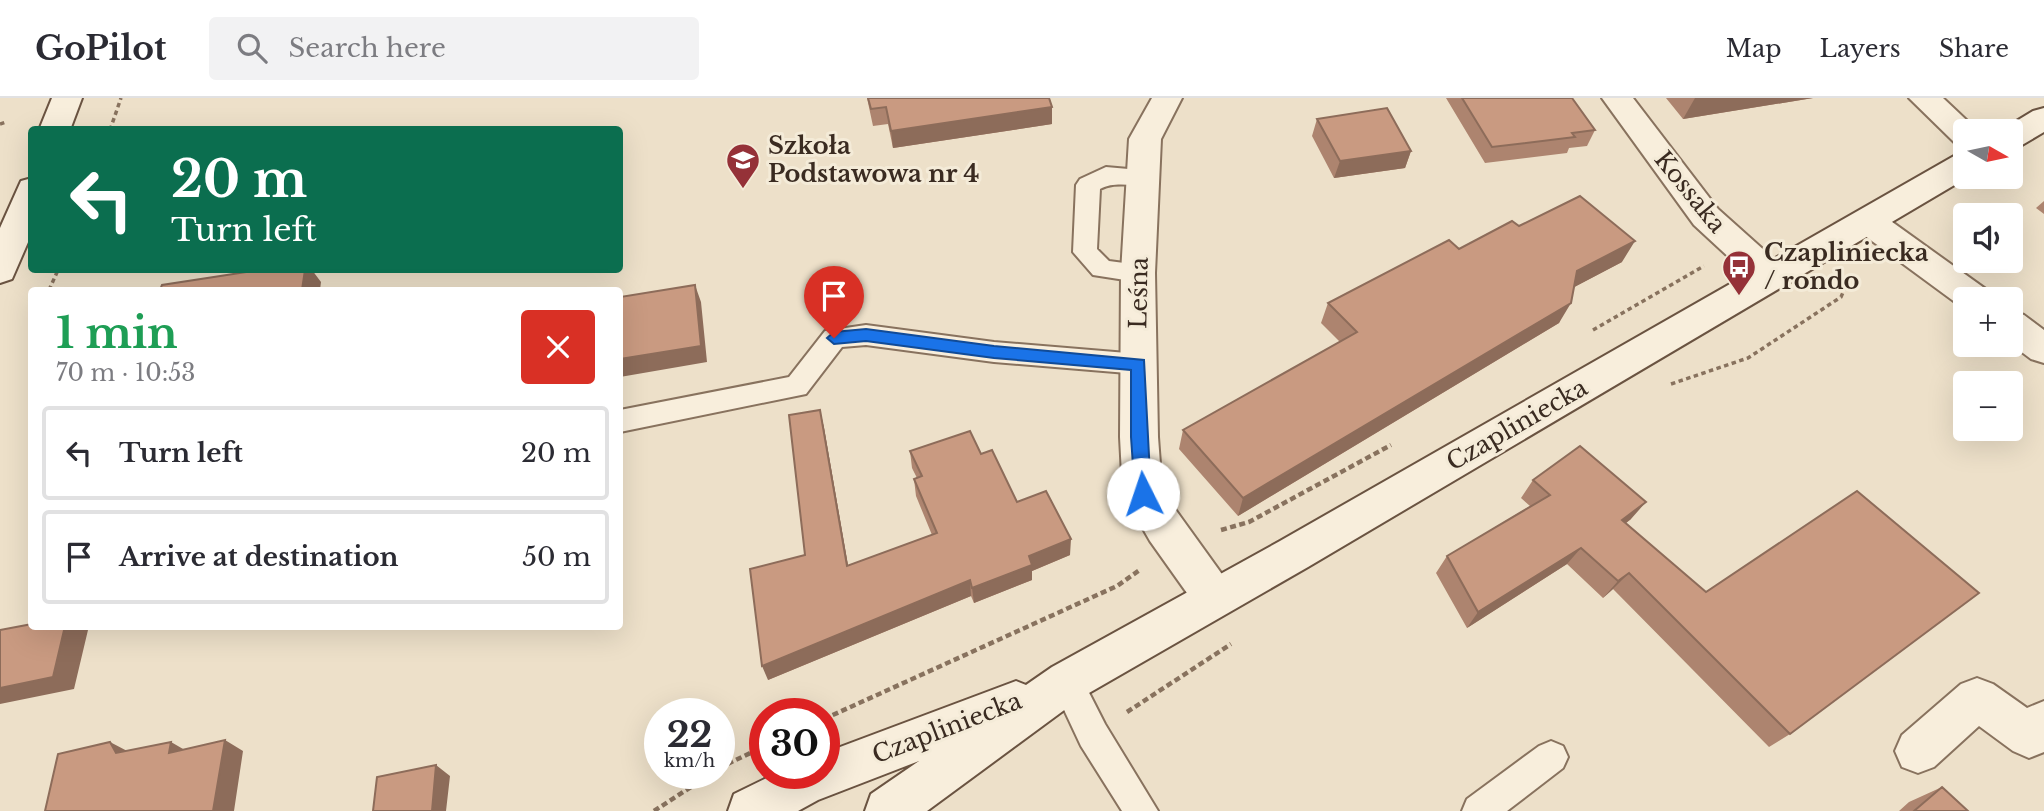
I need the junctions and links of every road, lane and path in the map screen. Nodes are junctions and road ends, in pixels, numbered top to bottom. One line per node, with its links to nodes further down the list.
1 (67, 98): 8 (street)
2 (121, 98): 9 (path)
3 (1167, 98): 12 (street, Leśna)
4 (1617, 98): 18 (street, Kossaka)
5 (1924, 98): 7 (street)
6 (2044, 118): 10 (street)
7 (1953, 124)
8 (56, 126)
9 (111, 126)
10 (2023, 131)
11 (1953, 171): 14 (street, Czapliniecka)
12 (1143, 177): 17 (street, Leśna); 17 (lane)
13 (28, 199): 16 (street)
14 (1869, 222): 18 (street, Czapliniecka); 19 (street)
15 (1713, 258): 20 (path)
16 (0, 270)
17 (1138, 273): 23 (street, Leśna)
18 (1772, 277): 28 (street, Czapliniecka)
19 (1958, 287)
20 (1585, 334)
21 (2023, 334): 22 (street)
22 (2044, 349)
23 (1139, 364): 24 (lane); 28 (street, Leśna)
24 (623, 420)
25 (1393, 444): 26 (path)
26 (1216, 531)
27 (1145, 565): 30 (path)
28 (1214, 597): 29 (street, Czapliniecka)
29 (1067, 682): 36 (street, Czapliniecka); 37 (street, Czapliniecka); 38 (lane)
30 (840, 712)
31 (2044, 722): 32 (street)
32 (1919, 751)
33 (1551, 757): 39 (lane)
34 (688, 789): 35 (path)
35 (654, 811)
36 (751, 811)
37 (888, 811)
38 (1140, 811)
39 (1479, 811)

